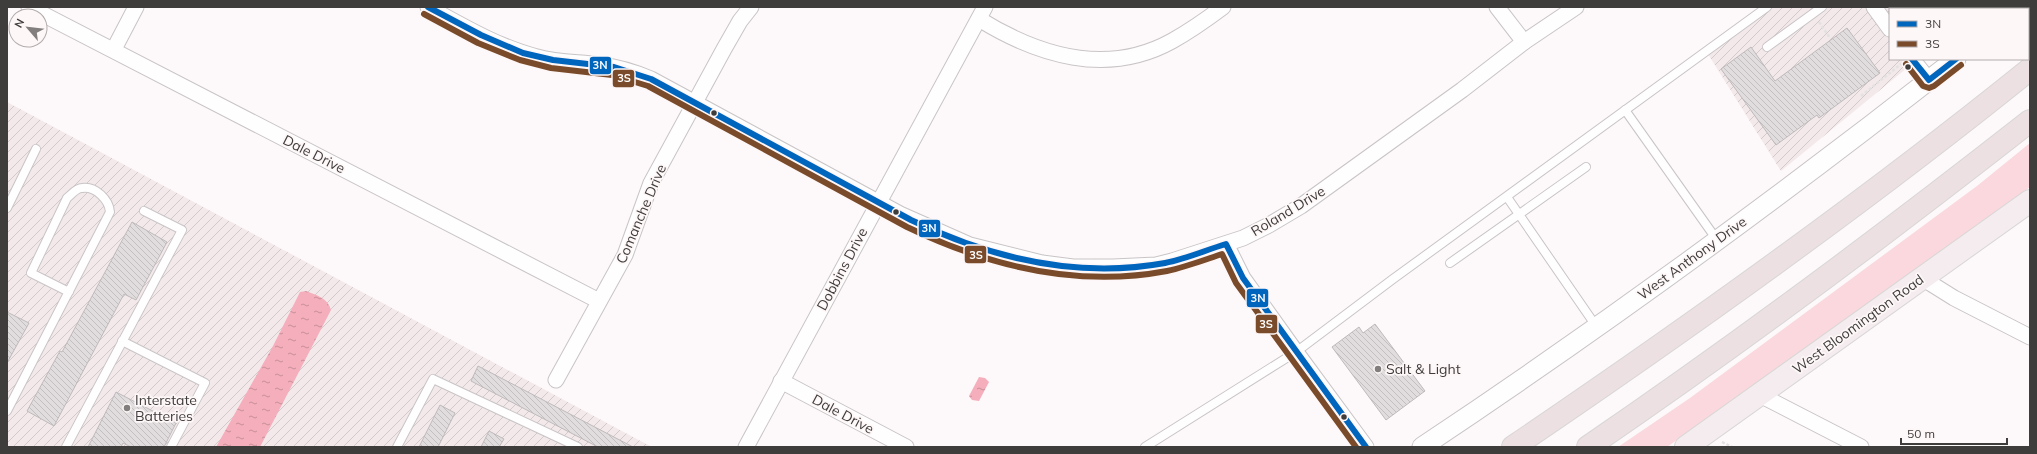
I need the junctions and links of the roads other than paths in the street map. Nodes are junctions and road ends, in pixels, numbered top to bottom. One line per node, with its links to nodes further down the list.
1 (29, 7): 15 (street, Dale Drive)
2 (136, 7): 15 (street)
3 (428, 7): 20 (street, Roland Drive)
4 (751, 7): 20 (street, Comanche Drive)
5 (1223, 7): 11 (street)
6 (1498, 7): 13 (street)
7 (1576, 7): 13 (street, Roland Drive)
8 (1767, 7): 21 (lane)
9 (1822, 7): 14 (lane)
10 (1874, 7): 12 (street)
11 (982, 13): 27 (street, Dobbins Drive)
12 (1889, 28)
13 (1524, 42): 32 (street, Roland Drive)
14 (1767, 47)
15 (114, 49): 36 (street, Dale Drive)
16 (1913, 60): 19 (street)
17 (1955, 60): 19 (street, West Anthony Drive)
18 (2030, 69): 54 (highway)
19 (1930, 80): 31 (street, West Anthony Drive)
20 (695, 102): 27 (street, Roland Drive); 36 (street, Comanche Drive)
21 (1625, 110): 25 (lane); 31 (lane)
22 (2030, 121): 55 (highway)
23 (36, 149): 28 (lane)
24 (1586, 167): 30 (lane)
25 (1507, 197): 30 (lane); 40 (lane)
26 (2030, 201): 34 (main road, West Bloomington Road)
27 (878, 202): 32 (street, Roland Drive); 42 (street, Dobbins Drive)
28 (7, 208)
29 (144, 211): 39 (lane)
30 (1518, 215): 33 (lane); 37 (lane)
31 (1717, 240): 37 (street, West Anthony Drive)
32 (1226, 244): 40 (street)
33 (1450, 263)
34 (1922, 278): 38 (street); 43 (main road, West Bloomington Road)
35 (69, 292): 35 (lane); 44 (lane)
36 (599, 301): 41 (street, Comanche Drive)
37 (1596, 326): 53 (street, West Anthony Drive)
38 (2030, 337)
39 (122, 340): 45 (lane); 46 (lane)
40 (1296, 352): 51 (lane); 52 (street)
41 (556, 380)
42 (781, 381): 49 (street, Dobbins Drive); 50 (street, Dale Drive)
43 (1760, 395): 56 (main road, West Bloomington Road); 57 (street)
44 (7, 411)
45 (66, 447)
46 (171, 447)
47 (397, 447): 48 (lane)
48 (578, 447)
49 (746, 447)
50 (906, 447)
51 (1145, 447)
52 (1366, 447)
53 (1422, 447)
54 (1513, 447)
55 (1588, 447)
56 (1686, 447)
57 (1861, 447)

